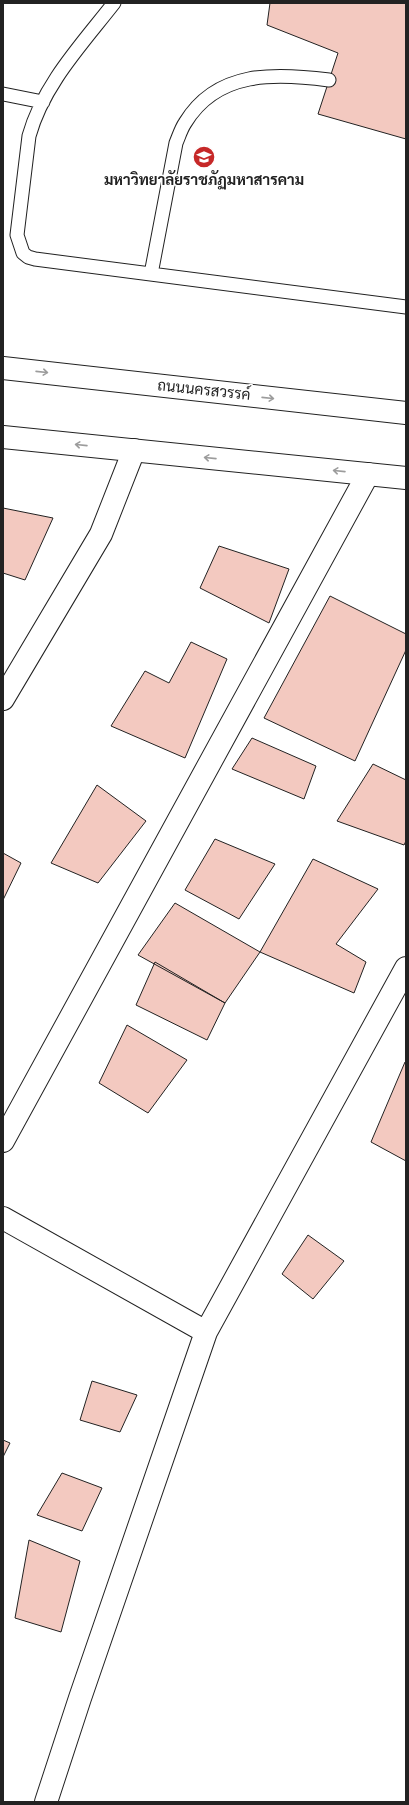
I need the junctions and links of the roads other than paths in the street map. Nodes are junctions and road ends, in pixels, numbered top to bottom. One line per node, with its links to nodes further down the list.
1 (114, 3): 4 (lane)
2 (329, 80): 5 (lane)
3 (3, 94): 4 (lane)
4 (42, 102): 5 (lane)
5 (151, 274): 6 (lane)
6 (406, 307)
7 (3, 368): 8 (street, ถนนนครสวรรค์, one-way to 8)
8 (406, 413)
9 (3, 437): 10 (street, one-way to 9)
10 (134, 450): 11 (street, one-way to 10); 13 (street)
11 (368, 474): 12 (street); 15 (street)
12 (406, 478)
13 (3, 699)
14 (406, 968): 17 (street)
15 (3, 1141)
16 (3, 1218): 17 (street)
17 (206, 1332): 18 (street)
18 (46, 1802)

